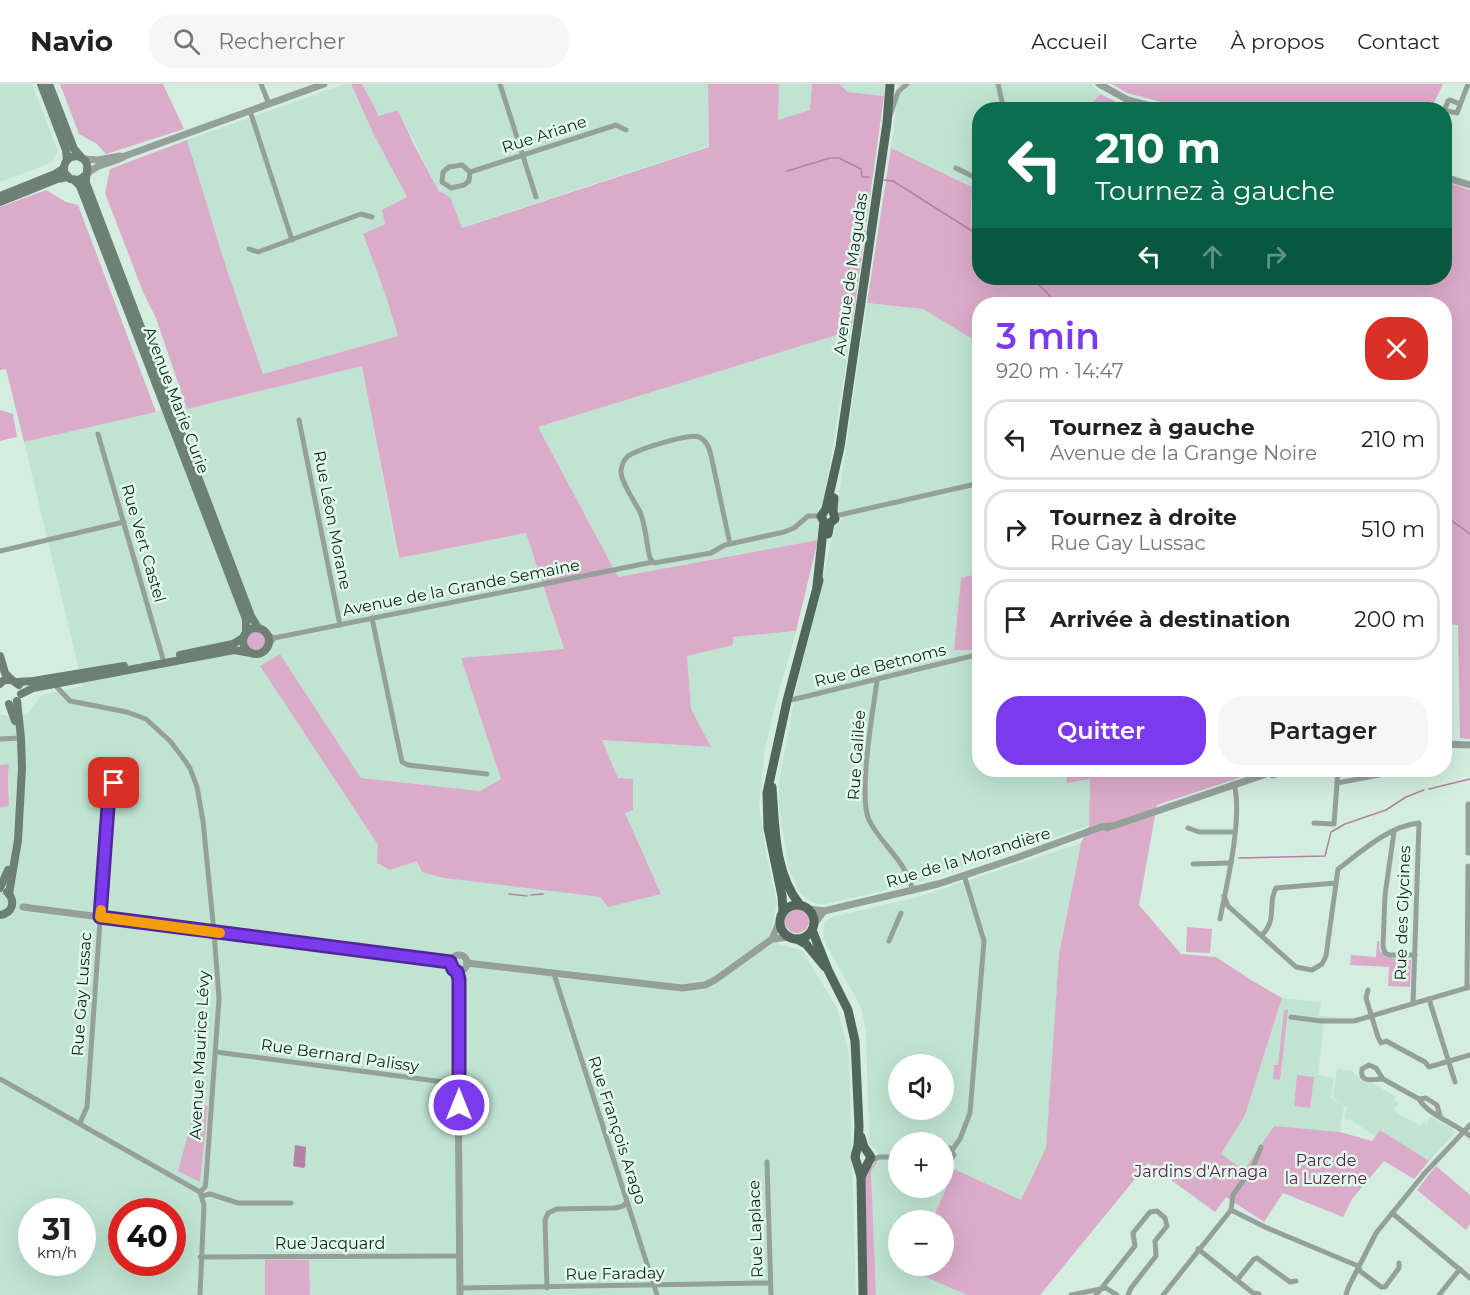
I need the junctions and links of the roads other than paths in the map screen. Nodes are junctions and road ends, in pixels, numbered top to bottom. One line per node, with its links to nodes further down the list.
1 (41, 84): 21 (main road)
2 (49, 84): 20 (main road)
3 (261, 84): 13 (street)
4 (324, 84): 13 (street)
5 (500, 84): 18 (street)
6 (892, 84): 16 (main road, Avenue de Magudas)
7 (907, 84): 16 (street)
8 (998, 84): 11 (street)
9 (1100, 84): 12 (street)
10 (1468, 84): 14 (street)
11 (1002, 102)
12 (1136, 102)
13 (269, 104): 15 (street)
14 (1460, 104)
15 (250, 111): 19 (street); 33 (street)
16 (887, 123): 38 (main road, Avenue de Magudas)
17 (626, 130): 18 (street, Rue Ariane)
18 (523, 155): 23 (street, Rue Ariane); 30 (street)
19 (125, 156): 20 (street); 24 (street)
20 (83, 158): 21 (main road); 24 (main road)
21 (65, 164): 26 (main road); 29 (main road)
22 (956, 168): 25 (street)
23 (470, 172): 23 (street, Rue Ariane)
24 (86, 175): 26 (main road); 45 (main road, Avenue Marie Curie)
25 (972, 176)
26 (71, 179): 31 (main road); 46 (main road, Avenue Marie Curie)
27 (1452, 179): 28 (street)
28 (1470, 185)
29 (0, 196)
30 (536, 197)
31 (0, 202)
32 (372, 217): 33 (street)
33 (292, 240): 34 (street)
34 (249, 249)
35 (299, 420): 44 (street, Rue Léon Morane)
36 (98, 434): 39 (street, Rue Vert Castel)
37 (972, 485): 38 (street, Avenue de la Grande Semaine)
38 (828, 516): 40 (street, Avenue de la Grande Semaine); 57 (main road, Avenue de Magudas)
39 (124, 522): 41 (street); 51 (street, Rue Vert Castel)
40 (730, 544): 42 (street, Avenue de la Grande Semaine); 42 (street)
41 (0, 551)
42 (653, 562): 43 (street, Avenue de la Grande Semaine)
43 (372, 618): 44 (street, Avenue de la Grande Semaine); 62 (street)
44 (340, 625): 47 (street, Avenue de la Grande Semaine)
45 (258, 628): 46 (main road); 47 (main road)
46 (245, 635): 48 (main road); 51 (main road)
47 (270, 635): 48 (main road)
48 (251, 653): 55 (main road)
49 (0, 656): 53 (main road)
50 (972, 656): 54 (street, Rue de Betnoms)
51 (164, 659): 53 (main road)
52 (0, 680): 53 (main road)
53 (14, 681): 56 (main road)
54 (877, 681): 57 (street, Rue de Betnoms); 83 (street, Rue Galilée)
55 (54, 684): 56 (main road); 95 (street, Avenue Maurice Lévy)
56 (12, 700): 59 (main road)
57 (787, 701): 63 (main road, Avenue de Magudas)
58 (0, 739): 59 (street)
59 (19, 739): 82 (main road); 84 (main road)
60 (1452, 744): 61 (street)
61 (1470, 745)
62 (487, 774)
63 (772, 774): 87 (main road, Avenue de Magudas); 91 (main road, Avenue de Magudas)
64 (1259, 777): 69 (street, Rue de la Morandière)
65 (1266, 777): 69 (street, Rue de la Morandière)
66 (1337, 777): 68 (street)
67 (1368, 777): 68 (street)
68 (1337, 783): 72 (street)
69 (1234, 786): 74 (street); 80 (street, Rue de la Morandière)
70 (109, 793): 92 (street, Rue Gay Lussac)
71 (1470, 804): 76 (street)
72 (1314, 823)
73 (1188, 828): 74 (street)
74 (1234, 832): 77 (street)
75 (1394, 832): 81 (street); 100 (street); 100 (street, Rue des Glycines)
76 (1469, 853): 79 (street)
77 (1231, 863): 78 (street); 85 (street)
78 (1193, 864)
79 (1469, 866): 106 (street)
80 (963, 875): 83 (street, Rue de la Morandière); 124 (street)
81 (1336, 884): 96 (street); 96 (street)
82 (0, 889): 84 (main road)
83 (912, 891): 88 (street, Rue de la Morandière)
84 (11, 896): 86 (street); 90 (main road)
85 (1224, 897): 93 (street); 96 (street)
86 (23, 907): 90 (street); 92 (street)
87 (804, 907): 88 (street, Rue de la Morandière); 91 (main road); 94 (main road)
88 (824, 911): 94 (street)
89 (901, 914): 99 (street)
90 (4, 915)
91 (782, 916): 97 (main road); 98 (street)
92 (100, 917): 95 (street); 119 (street, Rue Gay Lussac)
93 (1220, 919)
94 (813, 927): 97 (main road); 103 (main road)
95 (214, 932): 101 (street); 112 (street, Avenue Maurice Lévy)
96 (1262, 936)
97 (794, 938): 98 (street); 103 (main road)
98 (772, 939): 105 (street)
99 (889, 941)
100 (1415, 956): 109 (street, Rue des Glycines)
101 (450, 962): 102 (street); 104 (street)
102 (467, 963): 104 (street); 105 (street)
103 (828, 970): 121 (main road)
104 (457, 972): 118 (street)
105 (554, 974): 130 (street, Rue François Arago)
106 (1468, 987): 108 (street)
107 (1368, 990): 110 (street)
108 (1429, 999): 109 (street); 114 (street)
109 (1413, 1004): 110 (street)
110 (1371, 1016): 111 (street); 114 (street)
111 (1291, 1017)
112 (216, 1052): 118 (street, Rue Bernard Palissy); 129 (street, Avenue Maurice Lévy)
113 (1470, 1055): 114 (street)
114 (1449, 1062): 117 (street)
115 (0, 1079): 119 (street)
116 (1383, 1079): 122 (street)
117 (1455, 1082)
118 (459, 1084): 135 (street)
119 (80, 1123): 129 (street)
120 (1470, 1125): 122 (street)
121 (859, 1126): 127 (main road); 127 (main road)
122 (1464, 1131): 123 (street); 133 (street)
123 (1470, 1136)
124 (954, 1147)
125 (1261, 1147): 132 (street)
126 (888, 1157): 127 (street)
127 (868, 1158): 153 (main road)
128 (767, 1162): 143 (street, Rue Laplace)
129 (201, 1194): 131 (street); 136 (street, Avenue Maurice Lévy)
130 (627, 1202): 144 (street, Rue François Arago); 145 (street)
131 (291, 1203)
132 (1231, 1210): 134 (street); 138 (street)
133 (1392, 1213): 138 (street); 139 (street)
134 (1198, 1249): 141 (street); 148 (street)
135 (460, 1256): 136 (street, Rue Jacquard); 147 (street)
136 (200, 1257): 150 (street, Avenue Maurice Lévy)
137 (1399, 1263): 138 (street)
138 (1358, 1266): 158 (street)
139 (1460, 1269): 140 (street); 159 (street)
140 (1470, 1278)
141 (1235, 1279): 142 (street); 149 (street)
142 (1296, 1281)
143 (770, 1283): 144 (street, Rue Faraday); 152 (street, Rue Laplace)
144 (654, 1285): 145 (street, Rue Faraday); 151 (street, Rue François Arago)
145 (547, 1288): 147 (street, Rue Faraday)
146 (1100, 1289): 154 (street); 155 (street); 156 (street); 157 (street)
147 (460, 1292)
148 (1166, 1294)
149 (1259, 1294)
150 (200, 1295)
151 (657, 1295)
152 (771, 1295)
153 (863, 1295)
154 (1071, 1295)
155 (1096, 1295)
156 (1117, 1295)
157 (1128, 1295)
158 (1346, 1295)
159 (1439, 1295)

